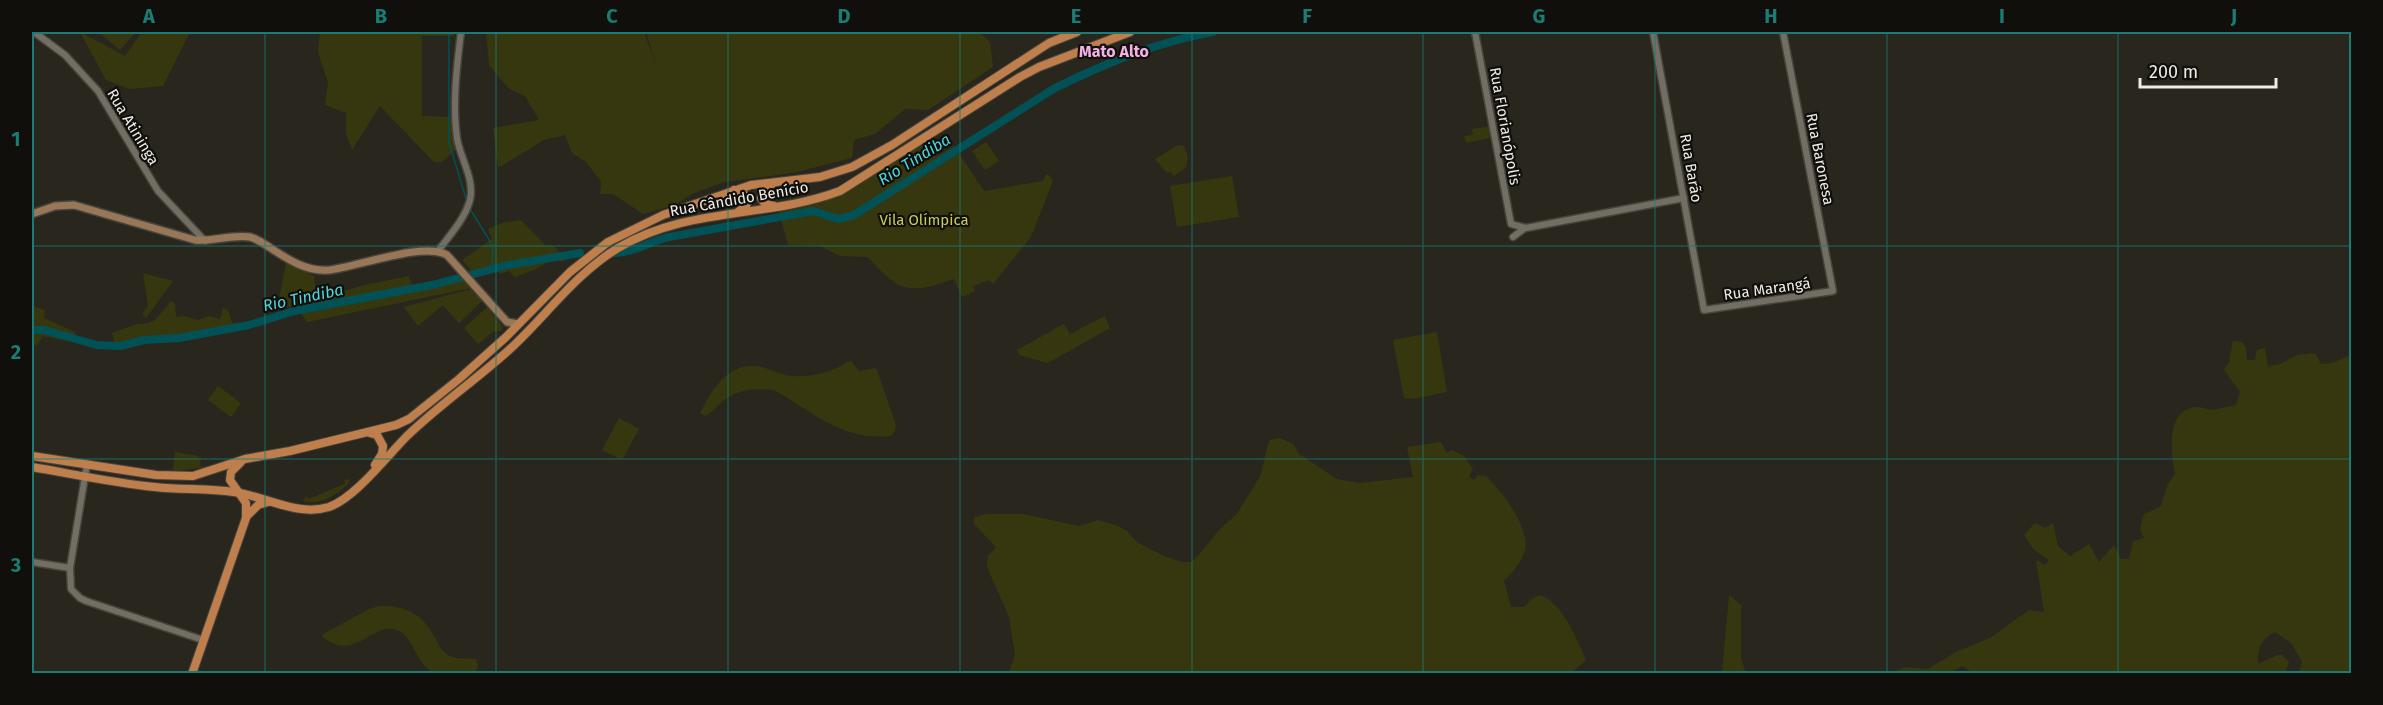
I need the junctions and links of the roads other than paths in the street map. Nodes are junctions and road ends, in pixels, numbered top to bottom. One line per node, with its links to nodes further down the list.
1 (34, 32): 16 (street, Rua Atininga)
2 (461, 32): 17 (street)
3 (1077, 32): 8 (main road, Rua Cândido Benício)
4 (1130, 32): 11 (main road, Rua Cândido Benício)
5 (1475, 32): 14 (street, Rua Florianópolis)
6 (1653, 32): 10 (street, Rua Barão)
7 (1783, 32): 18 (street, Rua Baronesa)
8 (774, 183): 9 (main road, Rua Cândido Benício); 11 (main road)
9 (735, 190): 12 (main road); 21 (main road, Rua Cândido Benício)
10 (1684, 198): 14 (street); 19 (street, Rua Barão)
11 (785, 206): 12 (main road, Rua Cândido Benício)
12 (738, 212): 29 (main road, Rua Cândido Benício)
13 (32, 214): 16 (main road)
14 (1526, 228): 15 (street)
15 (1513, 237)
16 (205, 241): 17 (main road)
17 (438, 251): 20 (main road)
18 (1833, 291): 19 (street, Rua Marangá)
19 (1704, 310)
20 (507, 322): 21 (main road); 22 (main road)
21 (518, 324): 22 (main road, Rua Cândido Benício)
22 (509, 333): 23 (main road, Rua Cândido Benício)
23 (369, 433): 25 (main road, Rua Cândido Benício); 29 (main road)
24 (32, 456): 26 (main road, Rua Cândido Benício)
25 (244, 459): 26 (main road, Rua Cândido Benício); 30 (main road)
26 (87, 464): 28 (street)
27 (32, 467): 28 (main road, Rua Cândido Benício)
28 (85, 476): 30 (main road, Rua Cândido Benício); 34 (street)
29 (365, 479): 31 (main road, Rua Cândido Benício)
30 (236, 492): 31 (main road, Rua Cândido Benício); 32 (main road)
31 (275, 503): 32 (main road)
32 (246, 518): 35 (main road)
33 (32, 562): 34 (street)
34 (70, 568): 35 (street)
35 (203, 640): 36 (main road)
36 (192, 674)

